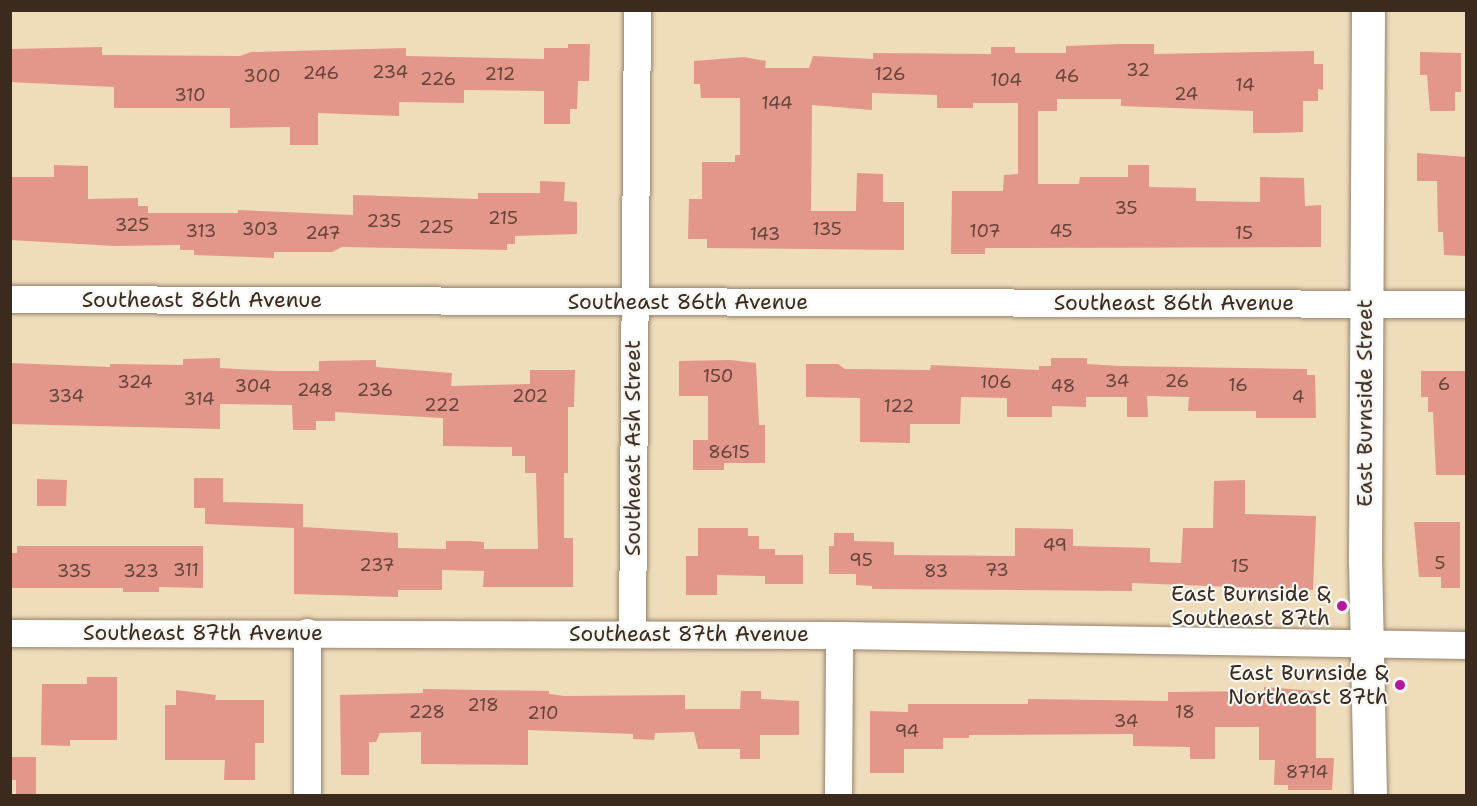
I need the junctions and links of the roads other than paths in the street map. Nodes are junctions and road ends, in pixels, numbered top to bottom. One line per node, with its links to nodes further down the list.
1 (637, 10): 4 (street, Southeast Ash Street)
2 (1368, 10): 5 (street, East Burnside Street)
3 (10, 299): 4 (street, Southeast 86th Avenue)
4 (635, 301): 5 (street, Southeast 86th Avenue); 9 (street, Southeast Ash Street)
5 (1365, 304): 6 (street, Southeast 86th Avenue); 11 (street, East Burnside Street)
6 (1467, 304)
7 (307, 632): 8 (street, Southeast 87th Avenue); 9 (street, Southeast 87th Avenue); 13 (street)
8 (10, 633)
9 (632, 634): 10 (street, Southeast 87th Avenue)
10 (839, 635): 11 (street, Southeast 87th Avenue); 14 (street)
11 (1367, 641): 12 (street, Southeast 87th Avenue); 15 (street, East Burnside Street)
12 (1467, 645)
13 (307, 795)
14 (838, 795)
15 (1370, 795)

